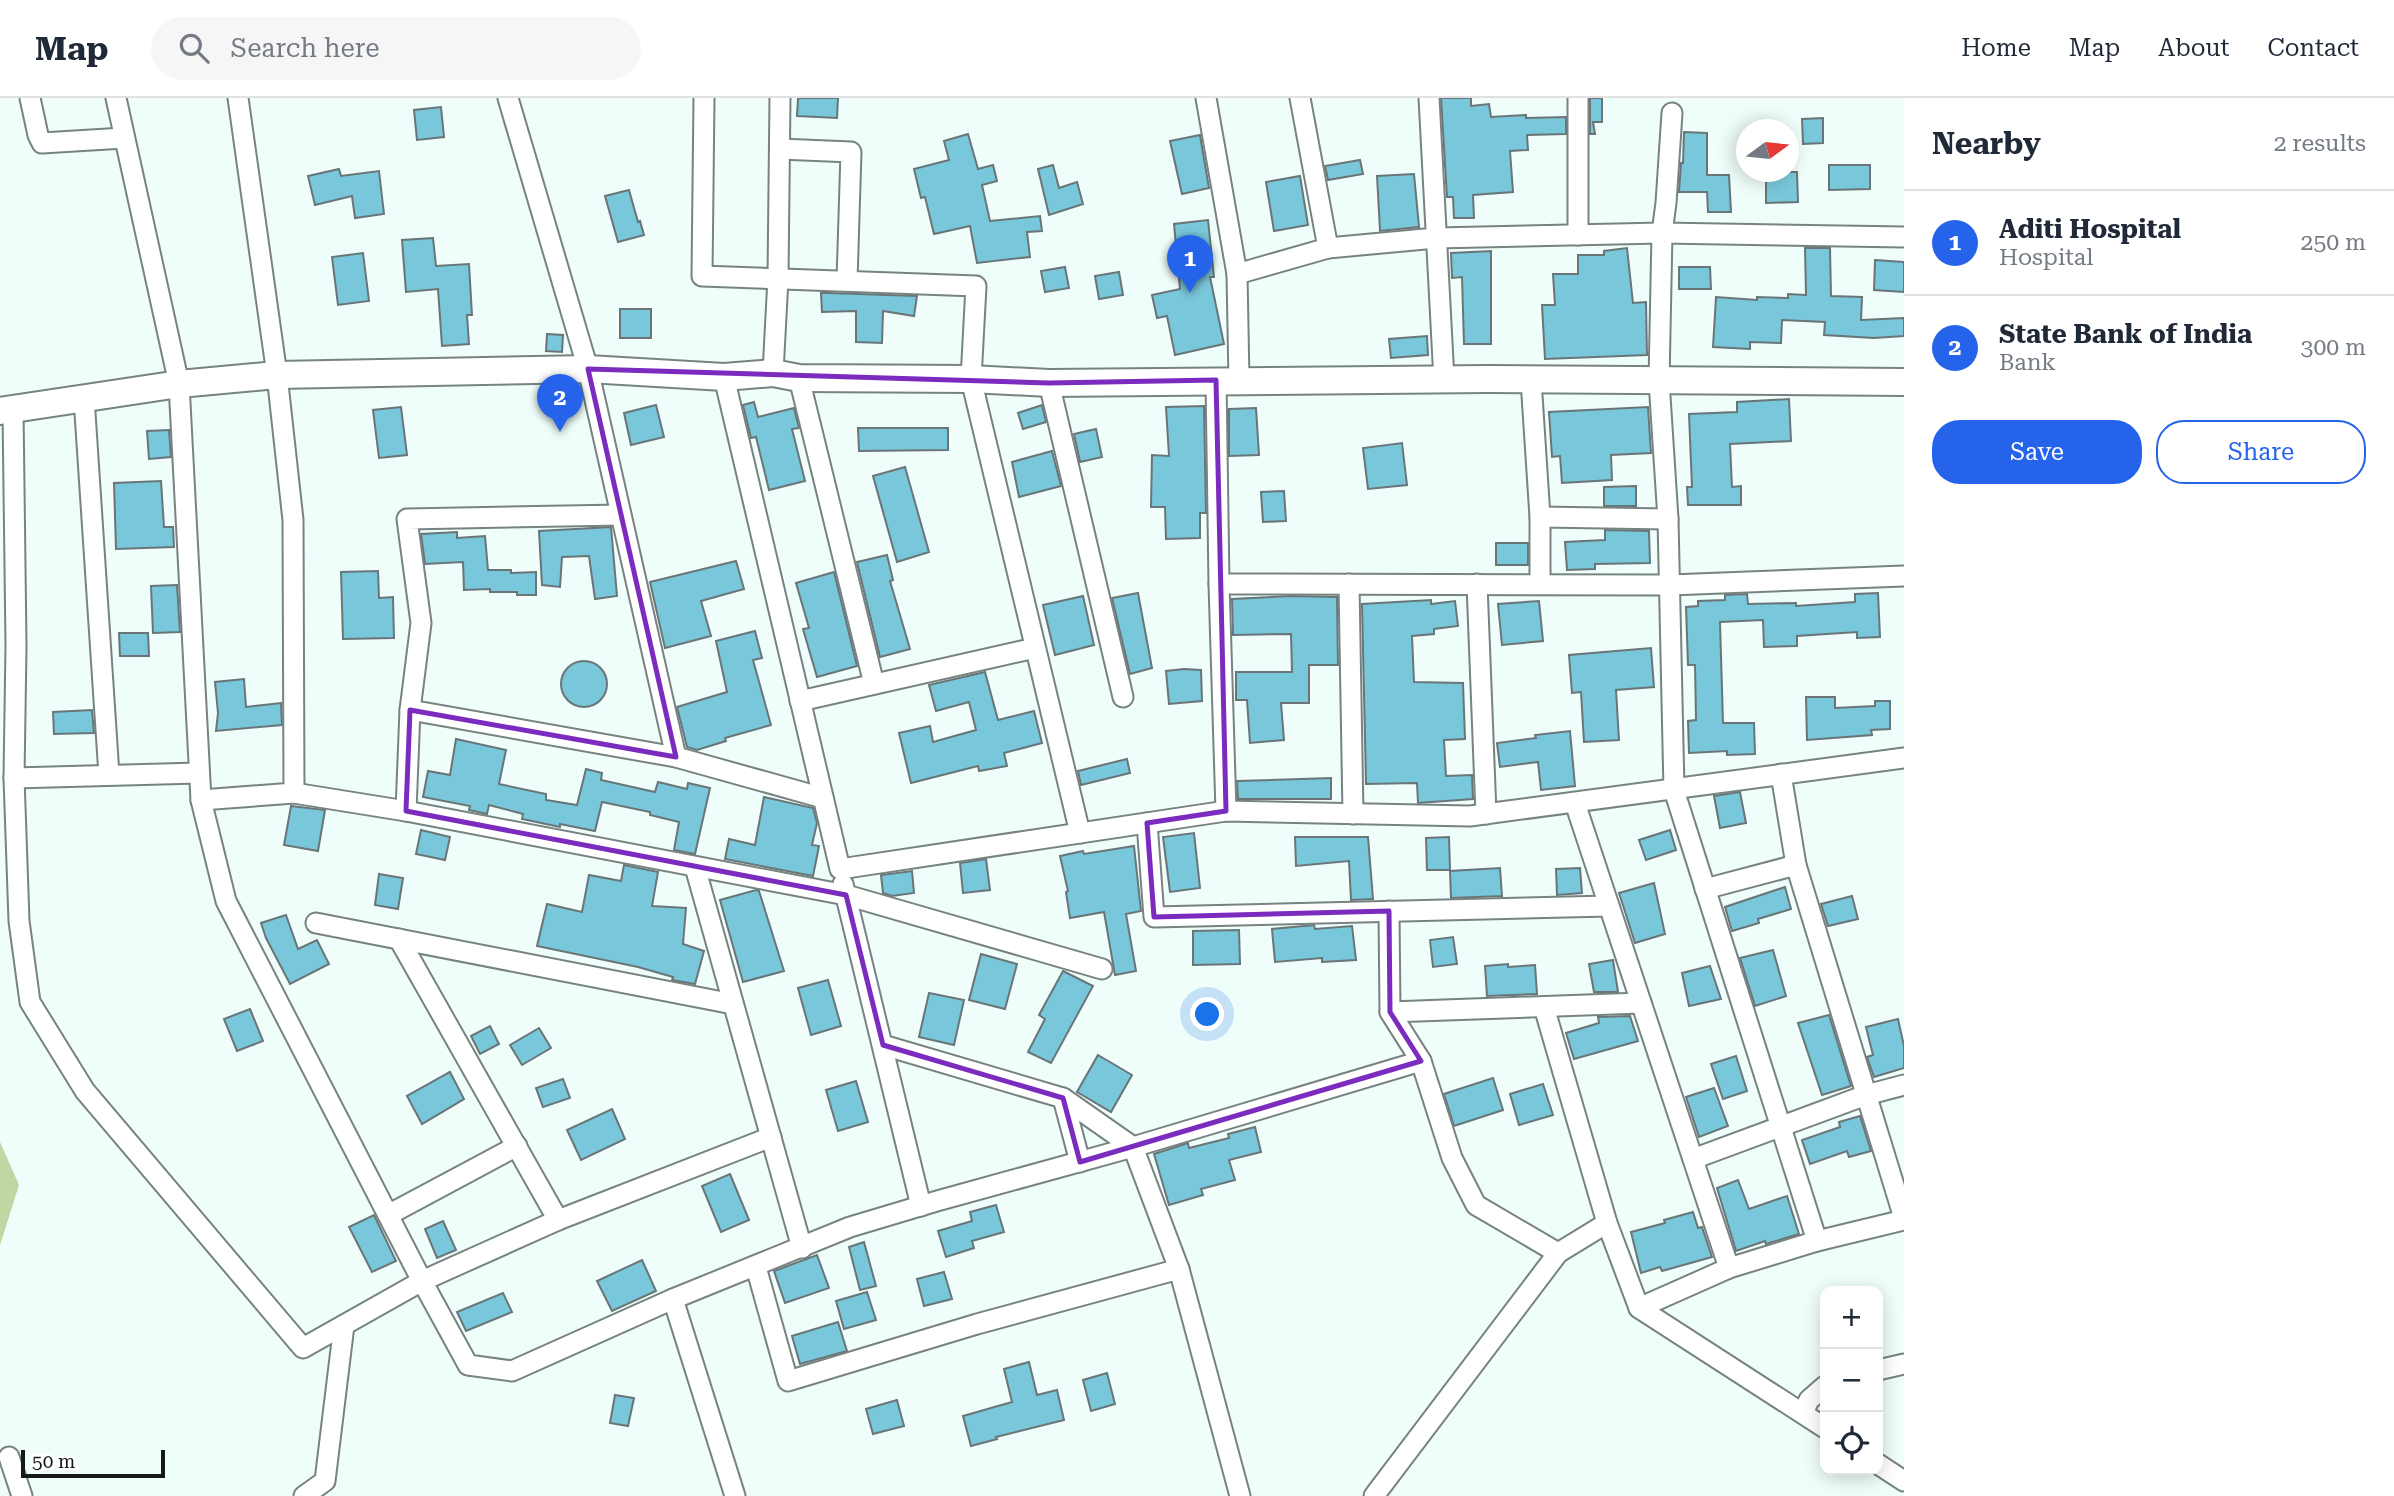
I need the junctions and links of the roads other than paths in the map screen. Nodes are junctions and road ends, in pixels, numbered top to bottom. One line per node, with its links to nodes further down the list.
1 (30, 98): 12 (street)
2 (116, 98): 12 (street)
3 (238, 98): 24 (street)
4 (508, 98): 22 (street)
5 (704, 98): 20 (street)
6 (780, 98): 13 (street)
7 (1206, 98): 19 (street)
8 (1300, 98): 18 (street)
9 (1429, 98): 17 (street)
10 (1578, 98): 15 (street)
11 (1672, 113): 14 (street)
12 (124, 138): 34 (street)
13 (779, 149): 20 (street); 21 (street)
14 (1662, 233): 15 (street); 16 (street); 31 (street)
15 (1578, 235): 17 (street)
16 (1904, 237)
17 (1436, 238): 18 (street); 28 (street)
18 (1328, 248): 19 (street)
19 (1237, 274): 30 (street)
20 (778, 278): 21 (street); 23 (street)
21 (848, 281): 27 (street)
22 (588, 369): 24 (main road); 25 (main road); 37 (street)
23 (773, 373): 25 (main road); 26 (main road)
24 (277, 375): 34 (main road); 59 (street)
25 (724, 376): 50 (street)
26 (799, 378): 27 (main road); 48 (street)
27 (971, 379): 33 (main road); 47 (street)
28 (1444, 380): 29 (main road); 30 (main road)
29 (1531, 380): 31 (main road); 38 (street)
30 (1227, 381): 33 (main road); 41 (street)
31 (1659, 381): 32 (main road); 39 (street)
32 (1904, 382)
33 (1049, 383): 49 (street)
34 (179, 384): 35 (main road); 54 (street)
35 (84, 398): 36 (main road); 56 (street)
36 (6, 410): 46 (street)
37 (621, 515): 51 (street); 52 (street)
38 (1540, 517): 39 (street); 44 (street)
39 (1668, 519): 45 (street)
40 (1904, 576): 45 (street)
41 (1219, 584): 42 (street); 64 (street)
42 (1349, 584): 43 (street); 65 (street)
43 (1477, 584): 44 (street); 66 (street)
44 (1540, 584): 45 (street)
45 (1670, 585): 58 (street)
46 (8, 640): 57 (street)
47 (1035, 648): 48 (street); 68 (street)
48 (874, 684): 50 (street)
49 (1123, 697)
50 (800, 701): 60 (street)
51 (410, 710): 52 (street); 63 (street)
52 (676, 757): 60 (street)
53 (1904, 758): 55 (street)
54 (199, 773): 56 (street); 61 (street)
55 (1781, 774): 58 (street); 69 (street)
56 (109, 775): 57 (street)
57 (14, 778): 108 (street)
58 (1674, 790): 62 (street); 72 (street)
59 (294, 793): 61 (street); 63 (street)
60 (823, 798): 71 (street)
61 (201, 800): 95 (street)
62 (1575, 803): 66 (street); 74 (street)
63 (406, 811): 70 (street)
64 (1226, 811): 65 (street); 67 (street)
65 (1353, 814): 66 (street)
66 (1486, 814)
67 (1147, 823): 68 (street); 75 (street)
68 (1080, 833): 71 (street)
69 (1796, 865): 72 (street); 86 (street)
70 (695, 867): 73 (street); 80 (street)
71 (840, 869): 73 (street)
72 (1706, 889): 88 (street)
73 (846, 895): 78 (street); 83 (street)
74 (1609, 906): 75 (street); 79 (street)
75 (1389, 911): 82 (street)
76 (316, 923): 77 (street)
77 (399, 939): 80 (street); 90 (street)
78 (1102, 969)
79 (1641, 1003): 81 (street); 92 (street)
80 (733, 1004): 89 (street)
81 (1544, 1007): 82 (street); 98 (street)
82 (1390, 1012): 84 (street)
83 (883, 1045): 87 (street); 94 (street)
84 (1421, 1061): 91 (street); 101 (street)
85 (1904, 1085): 86 (street)
86 (1866, 1094): 88 (street); 96 (street)
87 (1063, 1098): 91 (street); 93 (street)
88 (1781, 1128): 92 (street); 99 (street)
89 (771, 1137): 97 (street); 100 (street)
90 (517, 1146): 95 (street); 97 (street)
91 (1133, 1147): 93 (street); 104 (street)
92 (1693, 1159): 103 (street)
93 (1080, 1162): 94 (street)
94 (921, 1206): 100 (street)
95 (388, 1215): 105 (street)
96 (1904, 1219): 99 (street)
97 (558, 1220): 105 (street)
98 (1608, 1223): 101 (street); 107 (street)
99 (1817, 1241): 103 (street)
100 (802, 1248): 102 (street)
101 (1558, 1253): 121 (street)
102 (756, 1267): 104 (street); 106 (street)
103 (1729, 1268): 107 (street)
104 (1179, 1269): 120 (street)
105 (422, 1281): 106 (street); 108 (street)
106 (673, 1299): 119 (street)
107 (1639, 1308): 112 (street)
108 (344, 1325): 118 (street)
109 (1904, 1364): 110 (street)
110 (1883, 1369)
111 (1820, 1390): 112 (street)
112 (1803, 1413): 113 (street)
113 (1820, 1425)
114 (9, 1457): 117 (street)
115 (1883, 1467): 116 (street)
116 (1904, 1481)
117 (22, 1496)
118 (304, 1496)
119 (735, 1496)
120 (1240, 1496)
121 (1374, 1496)

